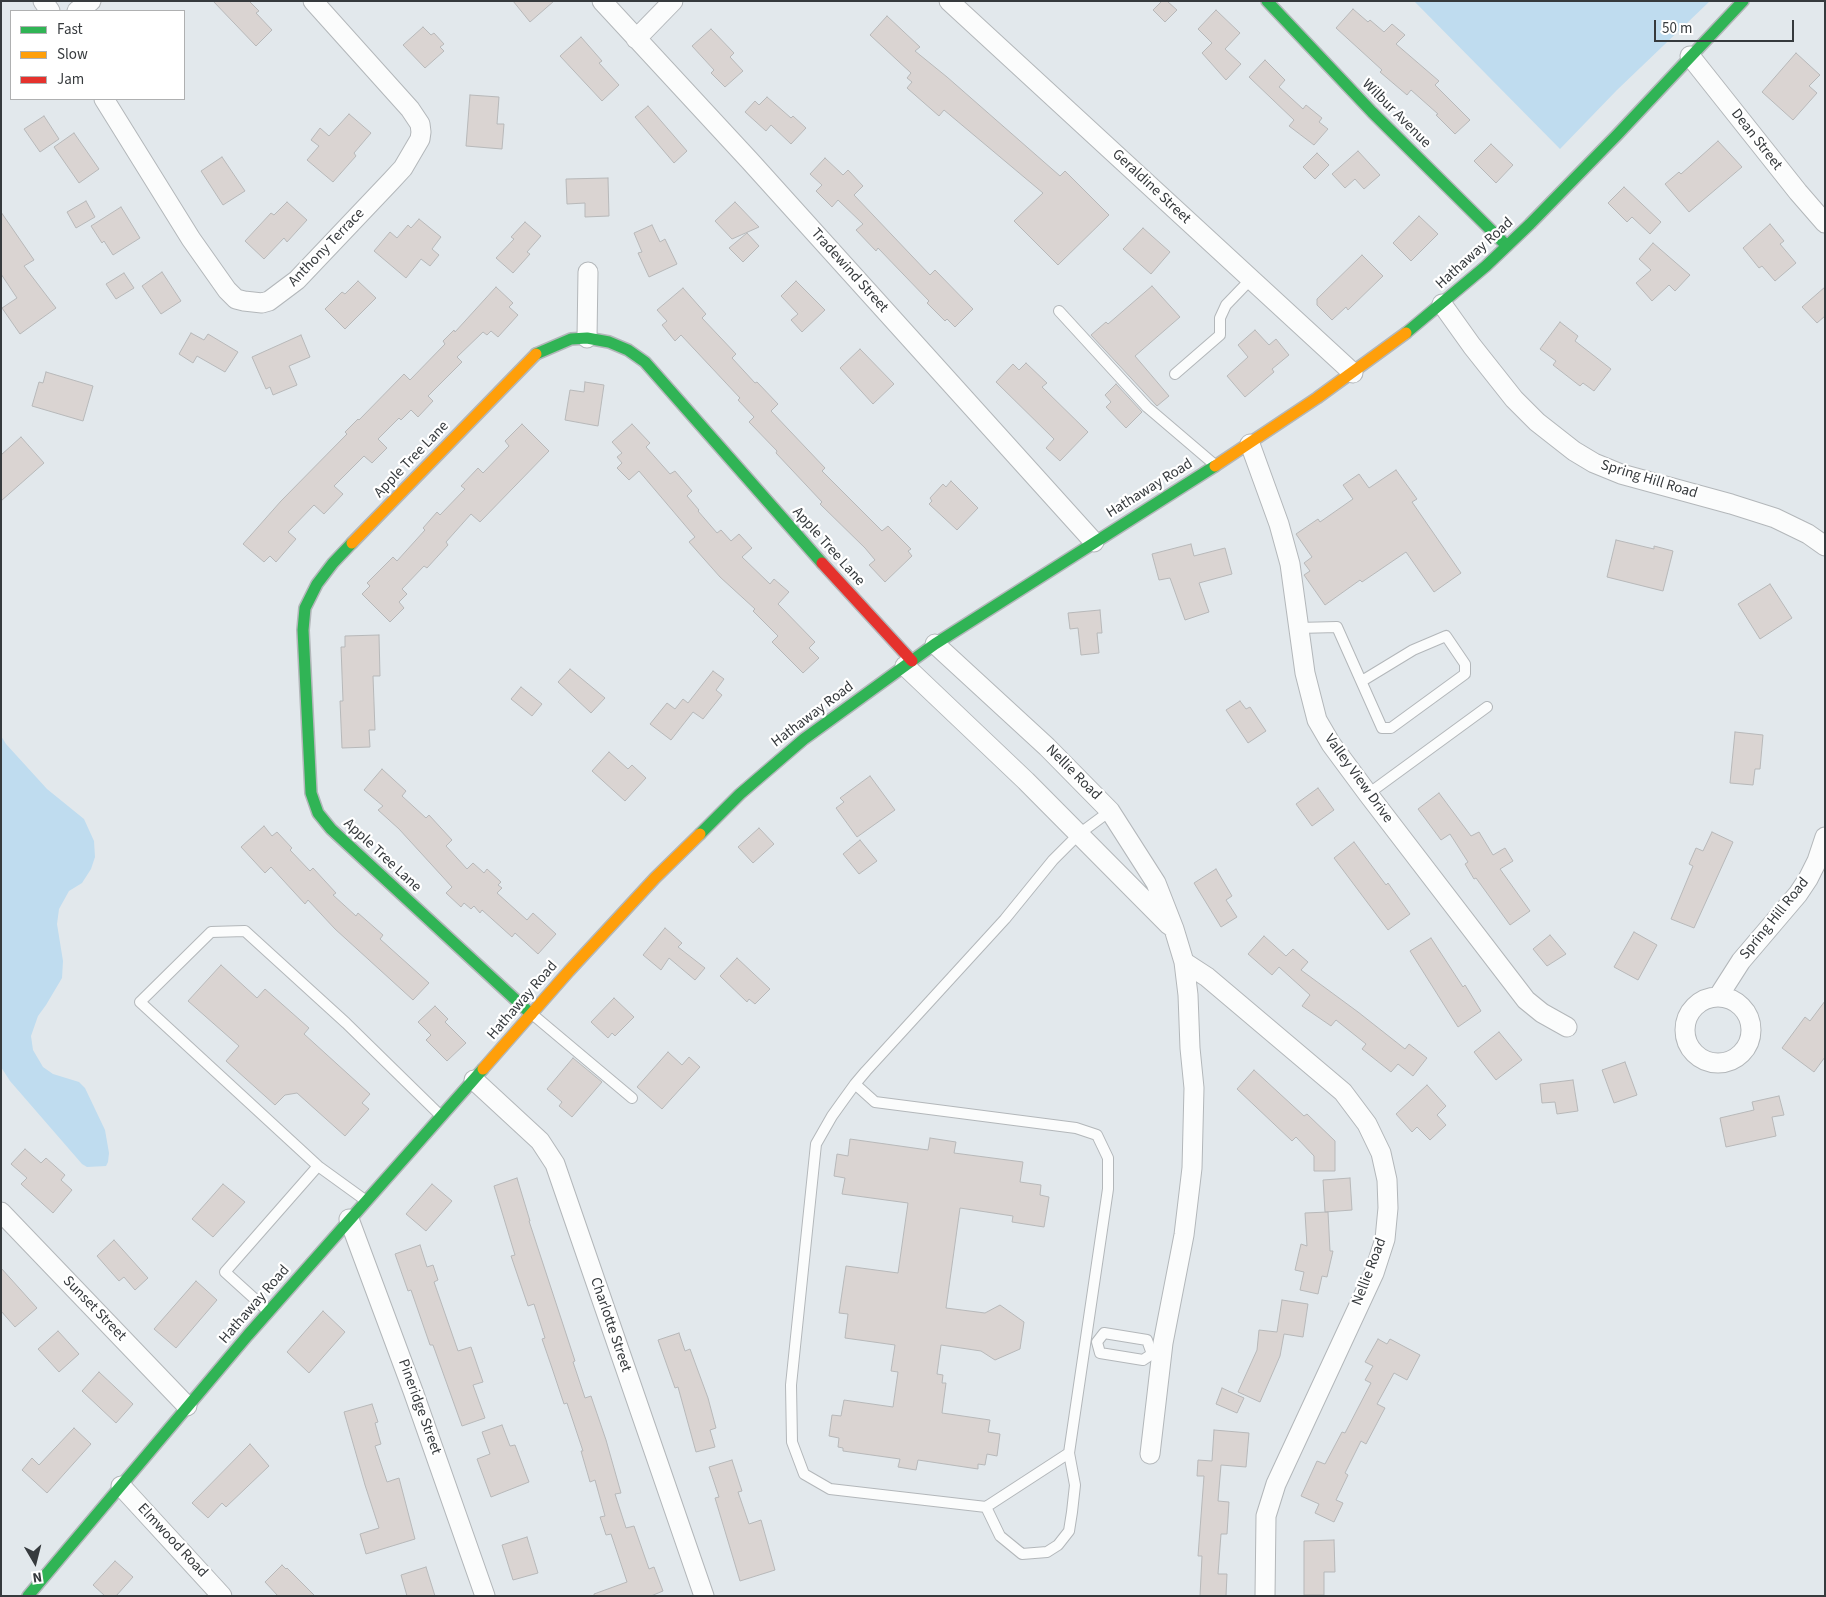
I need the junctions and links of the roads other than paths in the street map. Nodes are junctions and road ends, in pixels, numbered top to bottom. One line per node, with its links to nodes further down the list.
1 (91, 1): 8 (street)
2 (313, 1): 11 (street, Anthony Terrace)
3 (602, 1): 9 (street, Tradewind Street)
4 (674, 1): 9 (street)
5 (949, 1): 15 (street, Geraldine Street)
6 (1267, 1): 13 (main road, Wilbur Avenue)
7 (1743, 1): 10 (main road, Hathaway Road)
8 (78, 10)
9 (636, 39): 23 (street, Tradewind Street)
10 (1690, 56): 12 (street, Dean Street); 13 (main road, Hathaway Road)
11 (105, 100)
12 (1825, 223)
13 (1507, 246): 16 (main road, Hathaway Road)
14 (588, 272): 18 (street)
15 (1251, 278): 19 (street, Geraldine Street); 20 (lane)
16 (1442, 304): 19 (main road, Hathaway Road); 24 (street, Spring Hill Road)
17 (1059, 310): 22 (lane)
18 (587, 338): 27 (main road, Apple Tree Lane); 37 (main road, Apple Tree Lane)
19 (1354, 373): 21 (main road, Hathaway Road)
20 (1175, 374)
21 (1250, 444): 22 (main road, Hathaway Road); 25 (street, Valley View Drive)
22 (1216, 465): 23 (main road, Hathaway Road)
23 (1094, 542): 26 (main road, Hathaway Road)
24 (1825, 546)
25 (1298, 628): 28 (lane); 30 (street, Valley View Drive)
26 (935, 644): 27 (main road, Hathaway Road); 31 (street, Nellie Road)
27 (908, 664): 32 (street, Nellie Road); 37 (main road, Hathaway Road)
28 (1362, 681): 28 (lane)
29 (1487, 707): 30 (lane)
30 (1368, 794): 38 (street, Valley View Drive)
31 (1110, 810): 32 (lane); 34 (street, Nellie Road)
32 (1079, 834): 34 (street, Nellie Road); 40 (lane)
33 (1825, 837): 36 (street, Spring Hill Road)
34 (1174, 929): 35 (street, Nellie Road)
35 (1184, 962): 50 (street); 60 (street, Nellie Road)
36 (1718, 997)
37 (532, 1014): 39 (main road, Hathaway Road); 41 (lane)
38 (1567, 1027)
39 (474, 1080): 42 (main road, Hathaway Road); 59 (street, Charlotte Street)
40 (855, 1084): 48 (lane); 55 (lane)
41 (632, 1098)
42 (441, 1117): 43 (lane); 44 (main road, Hathaway Road)
43 (318, 1166): 44 (lane); 47 (lane)
44 (366, 1201): 46 (main road, Hathaway Road)
45 (1, 1212): 51 (street, Sunset Street)
46 (349, 1219): 47 (main road, Hathaway Road); 58 (street, Pineridge Street)
47 (268, 1312): 51 (main road, Hathaway Road)
48 (1086, 1342): 49 (lane); 52 (lane)
49 (1097, 1342): 50 (lane); 50 (lane)
50 (1157, 1354): 53 (street)
51 (187, 1406): 54 (main road, Hathaway Road)
52 (1069, 1453): 55 (lane); 55 (lane)
53 (1150, 1454)
54 (121, 1486): 56 (main road, Hathaway Road); 57 (street, Elmwood Road)
55 (986, 1506)
56 (28, 1596)
57 (222, 1596)
58 (485, 1596)
59 (704, 1596)
60 (1265, 1596)

